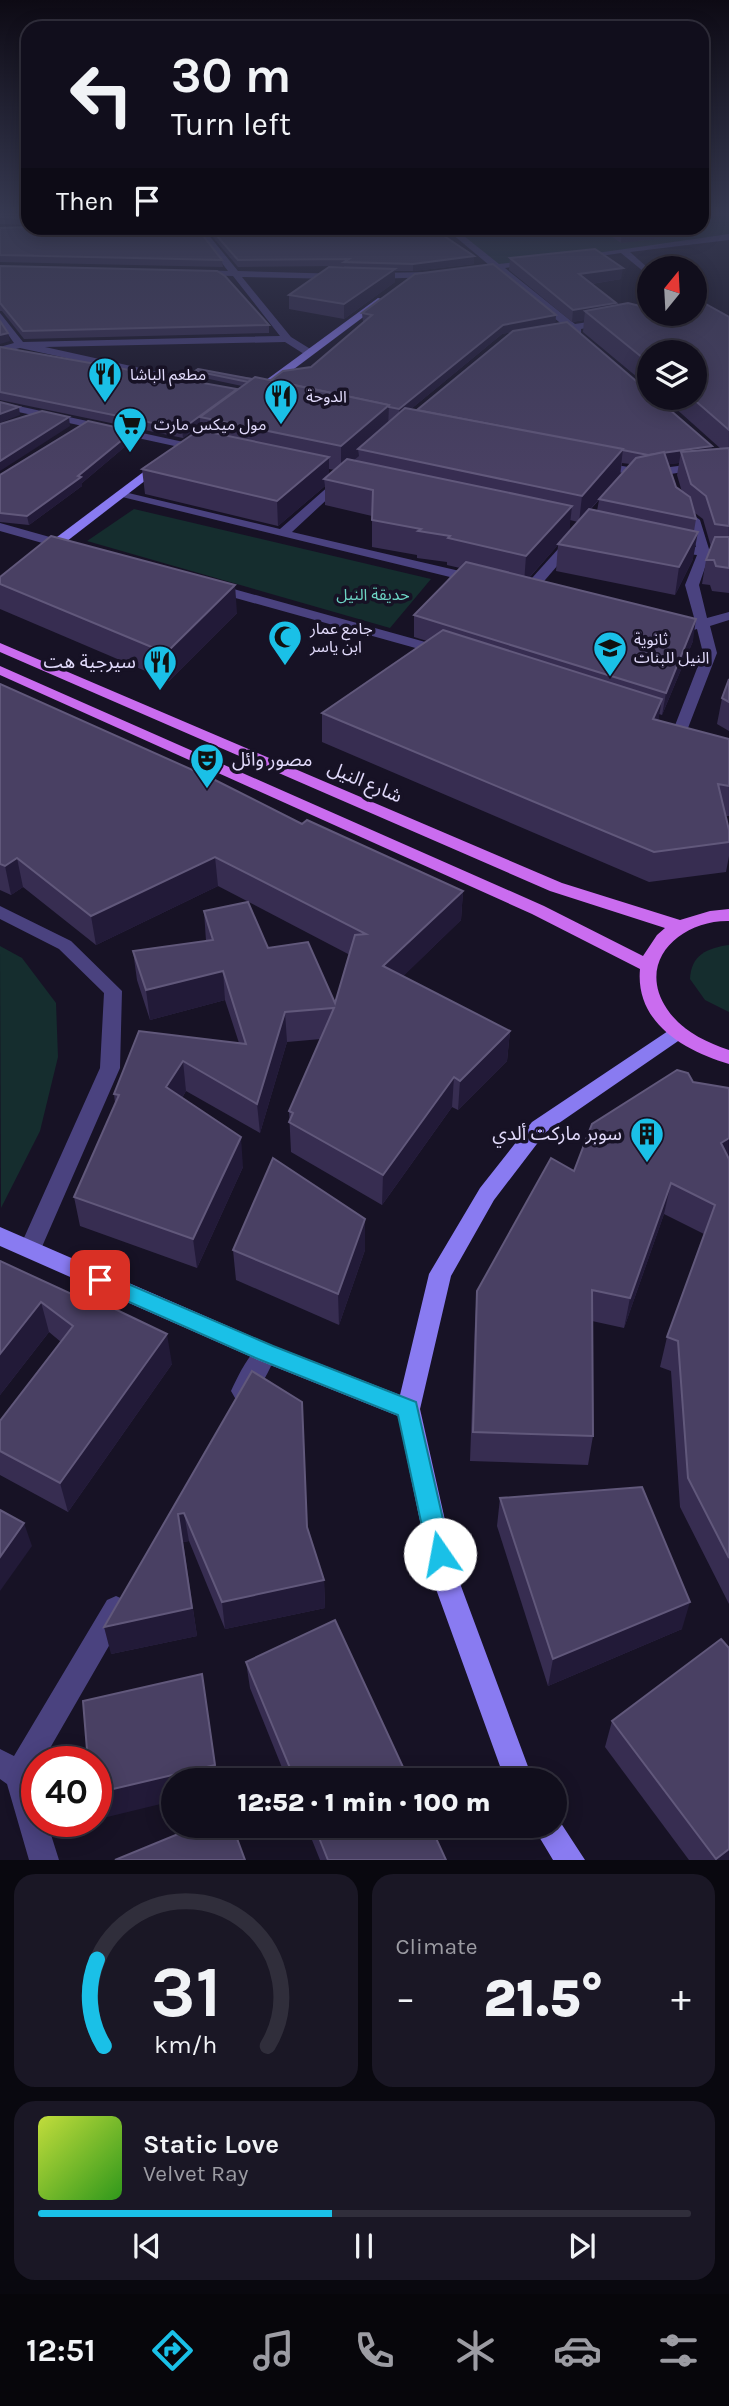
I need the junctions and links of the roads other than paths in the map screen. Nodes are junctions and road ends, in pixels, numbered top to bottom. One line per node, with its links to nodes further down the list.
1 (256, 301): 9 (street)
2 (380, 301): 12 (street)
3 (540, 301): 6 (street)
4 (0, 316): 10 (street)
5 (624, 319): 6 (street)
6 (572, 327): 7 (street); 8 (street)
7 (533, 334)
8 (582, 336)
9 (287, 339): 10 (street); 12 (street)
10 (20, 345): 11 (street); 13 (street)
11 (0, 350)
12 (308, 352): 14 (street)
13 (188, 382)
14 (253, 396)
15 (0, 405): 16 (street)
16 (42, 414): 17 (street); 19 (street)
17 (21, 422)
18 (204, 431): 19 (street)
19 (184, 446): 20 (street); 27 (street)
20 (211, 451)
21 (592, 464): 24 (street)
22 (714, 464): 23 (street)
23 (667, 471): 24 (street); 34 (street)
24 (646, 474): 26 (street)
25 (330, 477): 30 (street)
26 (618, 488)
27 (120, 495): 30 (street); 31 (street)
28 (0, 527): 31 (street)
29 (583, 529): 38 (street)
30 (283, 533): 39 (street)
31 (56, 543): 33 (street); 36 (street)
32 (658, 545): 34 (street)
33 (82, 550)
34 (704, 554): 35 (street); 41 (street)
35 (729, 555)
36 (37, 557)
37 (202, 584): 44 (street)
38 (528, 592)
39 (442, 593)
40 (729, 616): 41 (street)
41 (702, 624): 42 (street); 46 (street)
42 (671, 625)
43 (0, 647): 49 (main road, شارع النيل)
44 (451, 654)
45 (0, 670): 50 (main road)
46 (694, 736)
47 (0, 912): 54 (street)
48 (729, 915): 49 (main road)
49 (679, 926): 50 (main road)
50 (646, 965): 51 (main road)
51 (677, 1032): 52 (main road); 56 (street)
52 (729, 1057)
53 (0, 1236): 54 (street)
54 (30, 1249): 55 (street)
55 (266, 1353): 56 (street); 57 (street)
56 (408, 1409): 59 (street)
57 (230, 1413)
58 (132, 1582): 60 (street)
59 (515, 1768)
60 (9, 1769): 62 (street)
61 (555, 1838): 63 (street)
62 (44, 1860)
63 (570, 1860)

